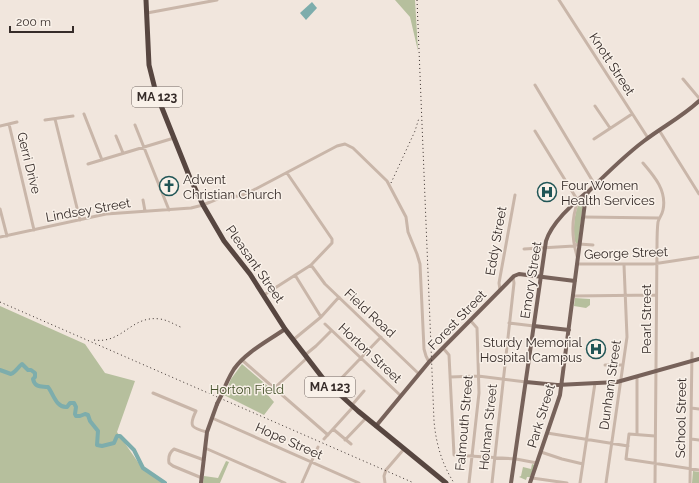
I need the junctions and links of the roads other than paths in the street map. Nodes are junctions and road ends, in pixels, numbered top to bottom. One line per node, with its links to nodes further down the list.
1 (146, 0): 4 (highway, Pleasant Street / MA 123)
2 (218, 0): 4 (street)
3 (560, 0): 11 (street, Knott Street)
4 (146, 13): 23 (highway, Pleasant Street / MA 123)
5 (683, 80): 7 (street)
6 (535, 85): 32 (street)
7 (699, 98)
8 (699, 101): 20 (main road, Park Street)
9 (595, 106): 19 (street)
10 (84, 114): 28 (street)
11 (632, 114): 19 (street); 24 (street, Knott Street)
12 (73, 116): 13 (street)
13 (55, 118): 14 (street); 45 (street)
14 (45, 120)
15 (17, 122): 16 (street)
16 (9, 124): 18 (street); 46 (street, Gerri Drive)
17 (135, 125): 26 (street)
18 (0, 126)
19 (610, 128): 25 (street)
20 (659, 130): 24 (main road, Park Street); 34 (street)
21 (535, 131): 37 (street)
22 (116, 136): 27 (street)
23 (174, 138): 26 (street); 39 (highway, Pleasant Street / MA 123)
24 (648, 138): 32 (main road, Park Street)
25 (597, 142)
26 (144, 147): 27 (street); 41 (street)
27 (123, 154): 28 (street)
28 (102, 160): 30 (street)
29 (643, 163): 44 (street, Pearl Street)
30 (88, 164)
31 (287, 172): 39 (street, Lindsey Street); 58 (street); 87 (street, Lindsey Street)
32 (595, 185): 33 (main road, Park Street)
33 (589, 191): 37 (main road, Emory Street); 38 (main road, Park Street)
34 (699, 194)
35 (514, 195): 64 (street, Eddy Street)
36 (142, 200): 42 (street)
37 (578, 201): 38 (main road); 51 (street, Park Street); 53 (main road, Emory Street)
38 (585, 202): 43 (main road, Park Street)
39 (203, 205): 41 (street, Lindsey Street); 65 (highway, Pleasant Street / MA 123)
40 (0, 209): 47 (street)
41 (169, 210): 42 (street, Lindsey Street)
42 (145, 211): 45 (street, Lindsey Street)
43 (583, 217): 44 (street); 49 (main road, Park Street)
44 (659, 218): 57 (street, Pearl Street)
45 (80, 220): 46 (street, Lindsey Street)
46 (34, 230): 47 (street, Lindsey Street)
47 (7, 236): 48 (street, Lindsey Street)
48 (0, 237)
49 (580, 244): 50 (street); 51 (street); 55 (main road, Park Street)
50 (593, 245)
51 (574, 246): 53 (street); 55 (street, Park Street)
52 (524, 248): 53 (street)
53 (545, 248): 62 (main road, Emory Street)
54 (699, 257): 57 (street, George Street)
55 (578, 258): 56 (main road, Park Street)
56 (577, 264): 59 (street, George Street); 63 (main road, Park Street)
57 (657, 264): 59 (street, George Street); 66 (street, Pearl Street)
58 (311, 265): 60 (street); 69 (street, Field Road)
59 (624, 265): 68 (street, Dunham Street)
60 (295, 275): 65 (street); 70 (street)
61 (513, 277): 62 (main road); 64 (main road, Forest Street); 72 (street, Holman Street)
62 (541, 277): 63 (main road); 74 (main road, Emory Street)
63 (575, 281): 67 (main road, Park Street)
64 (500, 290): 71 (main road, Forest Street)
65 (264, 295): 75 (highway, Pleasant Street / MA 123)
66 (656, 295): 68 (street); 90 (street, Pearl Street)
67 (573, 296): 68 (street); 77 (main road, Park Street)
68 (626, 296): 89 (street, Dunham Street)
69 (339, 297): 70 (street); 78 (street, Field Road)
70 (321, 317): 79 (street)
71 (470, 320): 80 (main road, Forest Street); 92 (street, Falmouth Street)
72 (509, 323): 74 (street); 95 (street, Holman Street)
73 (325, 324): 76 (street, Horton Street)
74 (534, 326): 77 (main road); 97 (main road, Emory Street)
75 (285, 329): 79 (highway, Pleasant Street / MA 123); 85 (main road)
76 (331, 330): 82 (street); 83 (street, Horton Street)
77 (569, 330): 99 (main road, Park Street)
78 (381, 337): 83 (street); 91 (street, Field Road)
79 (293, 340): 82 (highway, Pleasant Street / MA 123)
80 (442, 348): 87 (main road, Forest Street); 93 (street)
81 (692, 353): 86 (street, School Street)
82 (306, 357): 100 (street); 101 (highway, Pleasant Street / MA 123)
83 (360, 359): 101 (street); 105 (street, Horton Street)
84 (699, 359): 86 (main road)
85 (242, 360): 100 (street); 109 (main road, bridge)
86 (692, 361): 90 (main road); 107 (street, School Street)
87 (429, 362): 91 (main road, Forest Street)
88 (605, 364): 89 (street)
89 (623, 365): 96 (street, Dunham Street)
90 (656, 372): 94 (main road); 117 (street, Pearl Street)
91 (419, 374): 105 (main road, Forest Street)
92 (478, 376): 93 (street); 95 (street); 130 (street, Falmouth Street)
93 (450, 377): 130 (street)
94 (637, 377): 96 (main road); 116 (street)
95 (503, 379): 97 (street); 131 (street, Holman Street)
96 (621, 381): 98 (main road); 124 (street, Dunham Street)
97 (526, 382): 99 (main road); 132 (main road, Emory Street)
98 (595, 383): 99 (main road); 119 (street)
99 (562, 384): 114 (main road, Park Street)
100 (273, 388): 104 (street); 115 (street)
101 (332, 388): 106 (highway, Pleasant Street / MA 123)
102 (364, 391): 106 (street)
103 (153, 393): 113 (street)
104 (268, 394)
105 (401, 396): 111 (main road, Forest Street)
106 (352, 406): 110 (highway, Pleasant Street / MA 123); 112 (street)
107 (691, 408): 108 (street); 120 (street, School Street)
108 (699, 409)
109 (212, 418): 113 (main road); 134 (street, Hope Street)
110 (366, 418): 111 (highway, Pleasant Street / MA 123); 121 (street)
111 (376, 426): 128 (highway, Pleasant Street / MA 123)
112 (333, 430): 115 (street); 121 (street)
113 (207, 432): 127 (main road)
114 (547, 433): 119 (street); 129 (main road, Park Street)
115 (328, 434): 118 (street)
116 (637, 434): 117 (street); 125 (street)
117 (655, 436): 137 (street, Pearl Street)
118 (324, 439)
119 (586, 439): 124 (street); 136 (street)
120 (691, 439): 122 (street); 138 (street, School Street)
121 (345, 440): 123 (street)
122 (699, 440)
123 (351, 444)
124 (611, 444): 125 (street); 153 (street, Dunham Street)
125 (628, 446): 137 (street)
126 (318, 447): 134 (street)
127 (206, 448): 133 (main road); 142 (street)
128 (404, 449): 145 (street); 146 (highway, Pleasant Street / MA 123)
129 (541, 452): 135 (main road, Park Street); 136 (street)
130 (472, 456): 131 (street); 147 (street, Falmouth Street)
131 (495, 458): 132 (street); 148 (street, Holman Street)
132 (514, 459): 135 (street); 149 (main road, Emory Street)
133 (204, 460): 141 (main road); 141 (street)
134 (311, 462): 143 (street); 144 (street, Hope Street)
135 (537, 463): 140 (main road, Park Street)
136 (583, 464): 152 (street)
137 (655, 464): 138 (street); 154 (street, Pearl Street)
138 (690, 469): 139 (street); 155 (street, School Street)
139 (699, 470)
140 (532, 478): 150 (main road, Park Street); 151 (street)
141 (201, 481)
142 (285, 483)
143 (302, 483)
144 (359, 483)
145 (386, 483)
146 (446, 483)
147 (469, 483)
148 (492, 483)
149 (511, 483)
150 (530, 483)
151 (567, 483)
152 (580, 483)
153 (606, 483)
154 (655, 483)
155 (690, 483)

